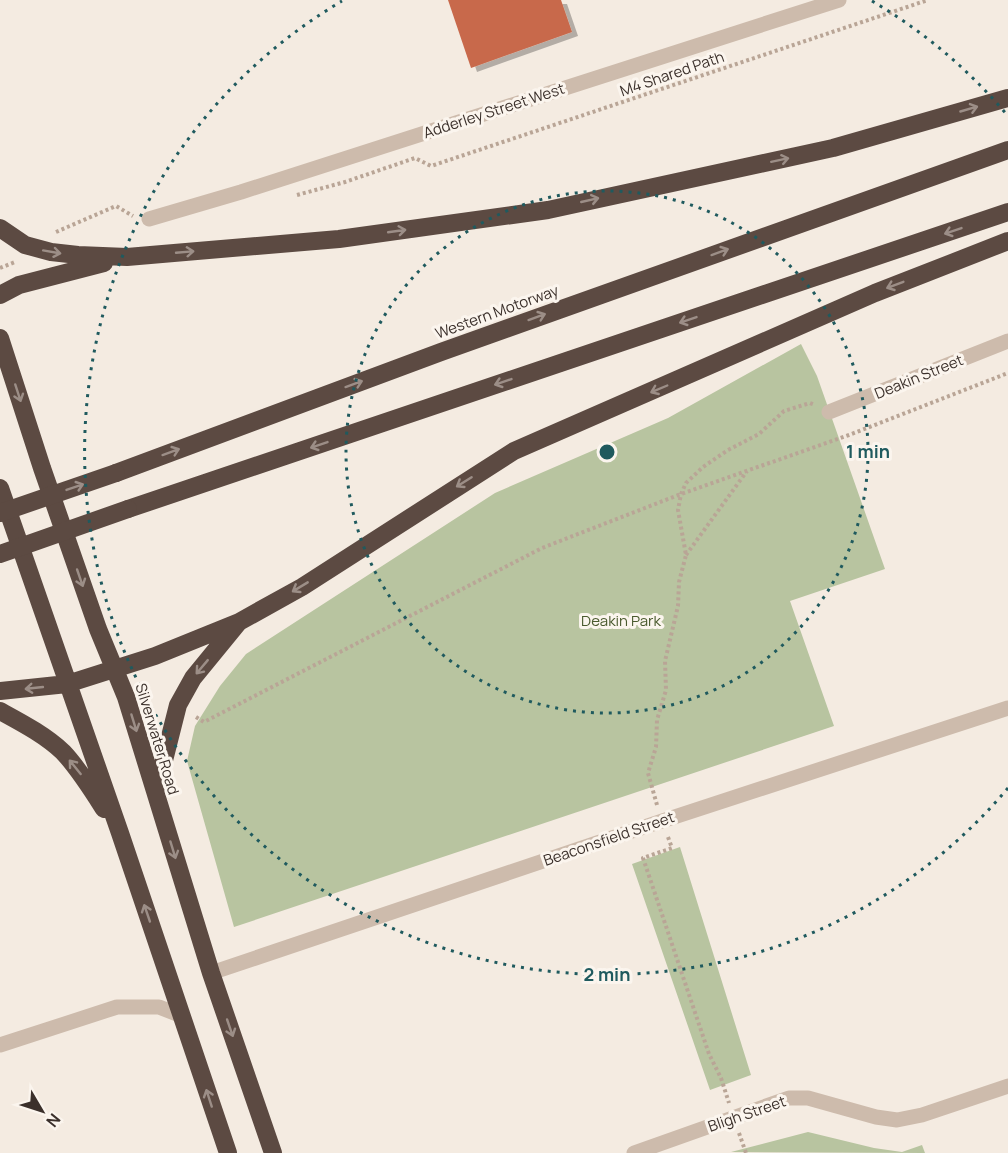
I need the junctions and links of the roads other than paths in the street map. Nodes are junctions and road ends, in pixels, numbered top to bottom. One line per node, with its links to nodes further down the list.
1 (839, 0): 5 (street, Adderley Street West)
2 (1008, 98): 8 (highway, one-way to 2)
3 (1008, 150): 14 (highway, Western Motorway, one-way to 3, bridge)
4 (1008, 212): 15 (highway, one-way to 15, bridge)
5 (149, 219)
6 (0, 228): 8 (highway, one-way to 8)
7 (1008, 241): 16 (highway, one-way to 16)
8 (127, 257): 9 (highway)
9 (0, 295)
10 (0, 338): 17 (highway, Silverwater Road, one-way to 17)
11 (1008, 341): 12 (street, Deakin Street)
12 (829, 412)
13 (0, 488): 18 (highway)
14 (0, 513)
15 (0, 554)
16 (239, 622): 17 (highway); 22 (highway, one-way to 22)
17 (116, 668): 18 (highway); 22 (highway, Silverwater Road, one-way to 22)
18 (67, 684): 19 (highway, one-way to 19); 23 (highway)
19 (0, 691)
20 (1008, 708): 24 (street, Beaconsfield Street)
21 (0, 711): 23 (highway, one-way to 21)
22 (155, 794): 24 (highway, Silverwater Road, one-way to 24)
23 (120, 833): 25 (highway, one-way to 23)
24 (211, 973): 29 (highway, Silverwater Road, one-way to 29)
25 (182, 1016): 26 (street); 28 (highway, one-way to 25)
26 (0, 1045)
27 (1008, 1086): 30 (street, Bligh Street)
28 (228, 1153)
29 (273, 1153)
30 (634, 1153)

